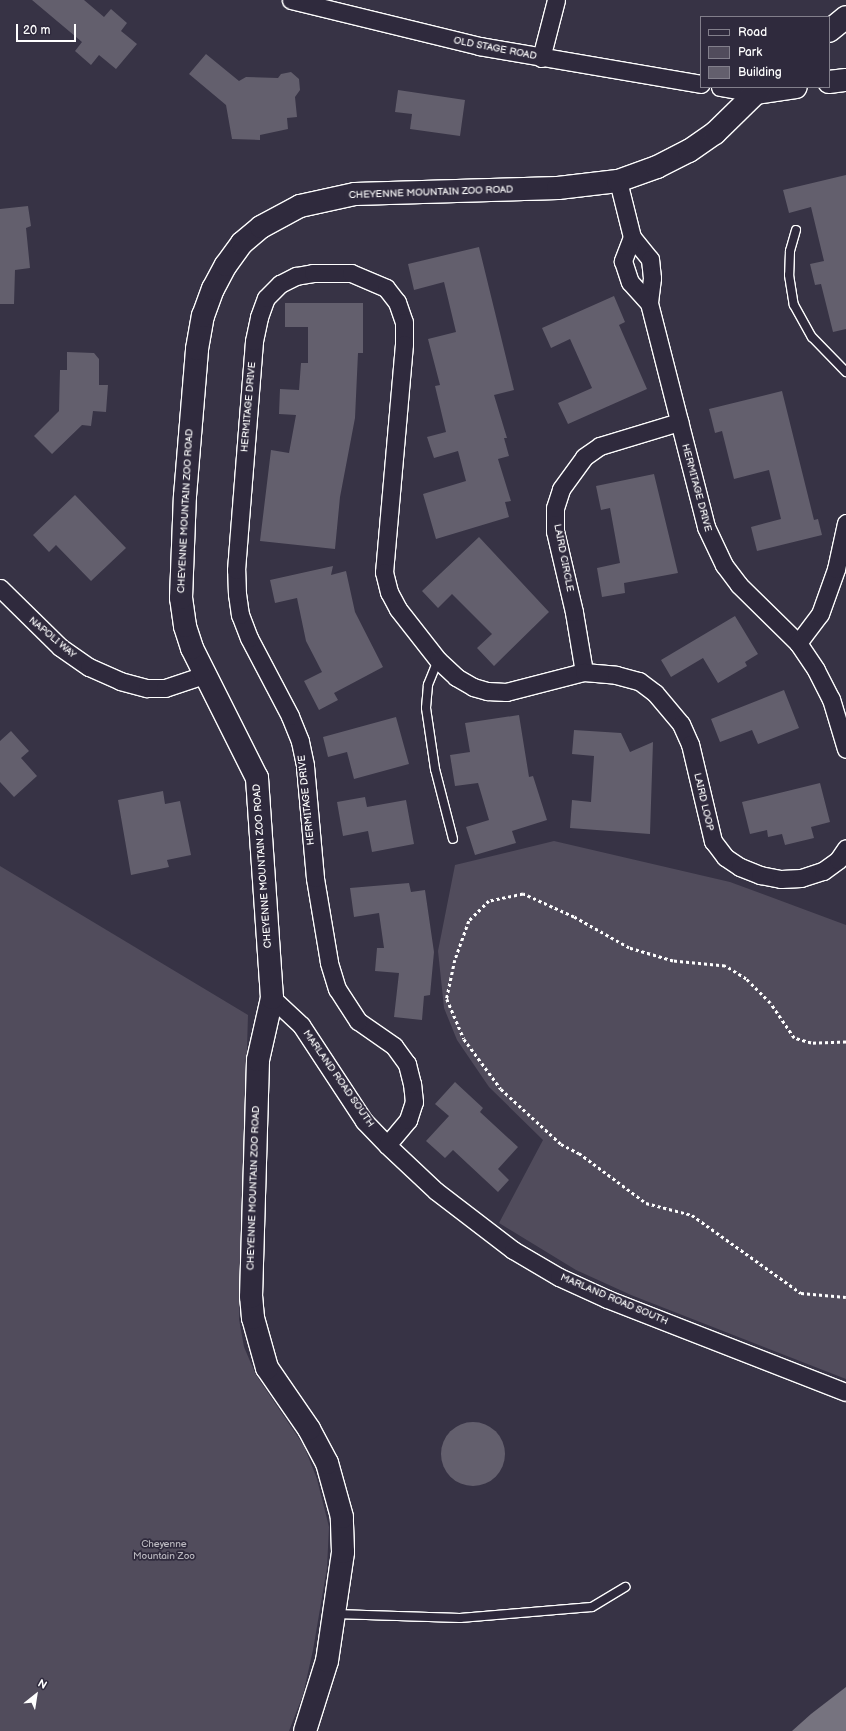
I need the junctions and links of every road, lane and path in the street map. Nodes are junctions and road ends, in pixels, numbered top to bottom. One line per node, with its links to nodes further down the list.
1 (291, 0): 5 (street, OLD STAGE ROAD)
2 (556, 0): 5 (street)
3 (846, 17): 4 (street)
4 (830, 30)
5 (541, 58): 8 (street, OLD STAGE ROAD)
6 (846, 80): 7 (street)
7 (830, 82)
8 (700, 84)
9 (733, 88): 11 (street)
10 (784, 88): 11 (street)
11 (759, 90): 12 (street, CHEYENNE MOUNTAIN ZOO ROAD)
12 (618, 180): 14 (street, HERMITAGE DRIVE); 23 (street, CHEYENNE MOUNTAIN ZOO ROAD)
13 (796, 230): 16 (lane)
14 (632, 236): 15 (street, HERMITAGE DRIVE); 15 (street, HERMITAGE DRIVE)
15 (649, 303): 17 (street, HERMITAGE DRIVE)
16 (846, 372)
17 (679, 422): 20 (street, HERMITAGE DRIVE); 22 (street, LAIRD CIRCLE)
18 (846, 523): 20 (street)
19 (0, 588): 23 (street, NAPOLI WAY)
20 (798, 644): 24 (street)
21 (438, 660): 22 (street, HERMITAGE DRIVE); 25 (lane); 29 (street, HERMITAGE DRIVE)
22 (584, 672): 26 (street, LAIRD LOOP)
23 (204, 675): 27 (street, CHEYENNE MOUNTAIN ZOO ROAD)
24 (846, 749)
25 (454, 839)
26 (846, 848)
27 (272, 998): 29 (street, MARLAND ROAD SOUTH); 33 (street, CHEYENNE MOUNTAIN ZOO ROAD)
28 (846, 1042): 30 (path)
29 (387, 1145): 31 (street, MARLAND ROAD SOUTH)
30 (846, 1298)
31 (846, 1392)
32 (625, 1588): 33 (lane)
33 (334, 1614): 34 (street, CHEYENNE MOUNTAIN ZOO ROAD)
34 (305, 1731)

